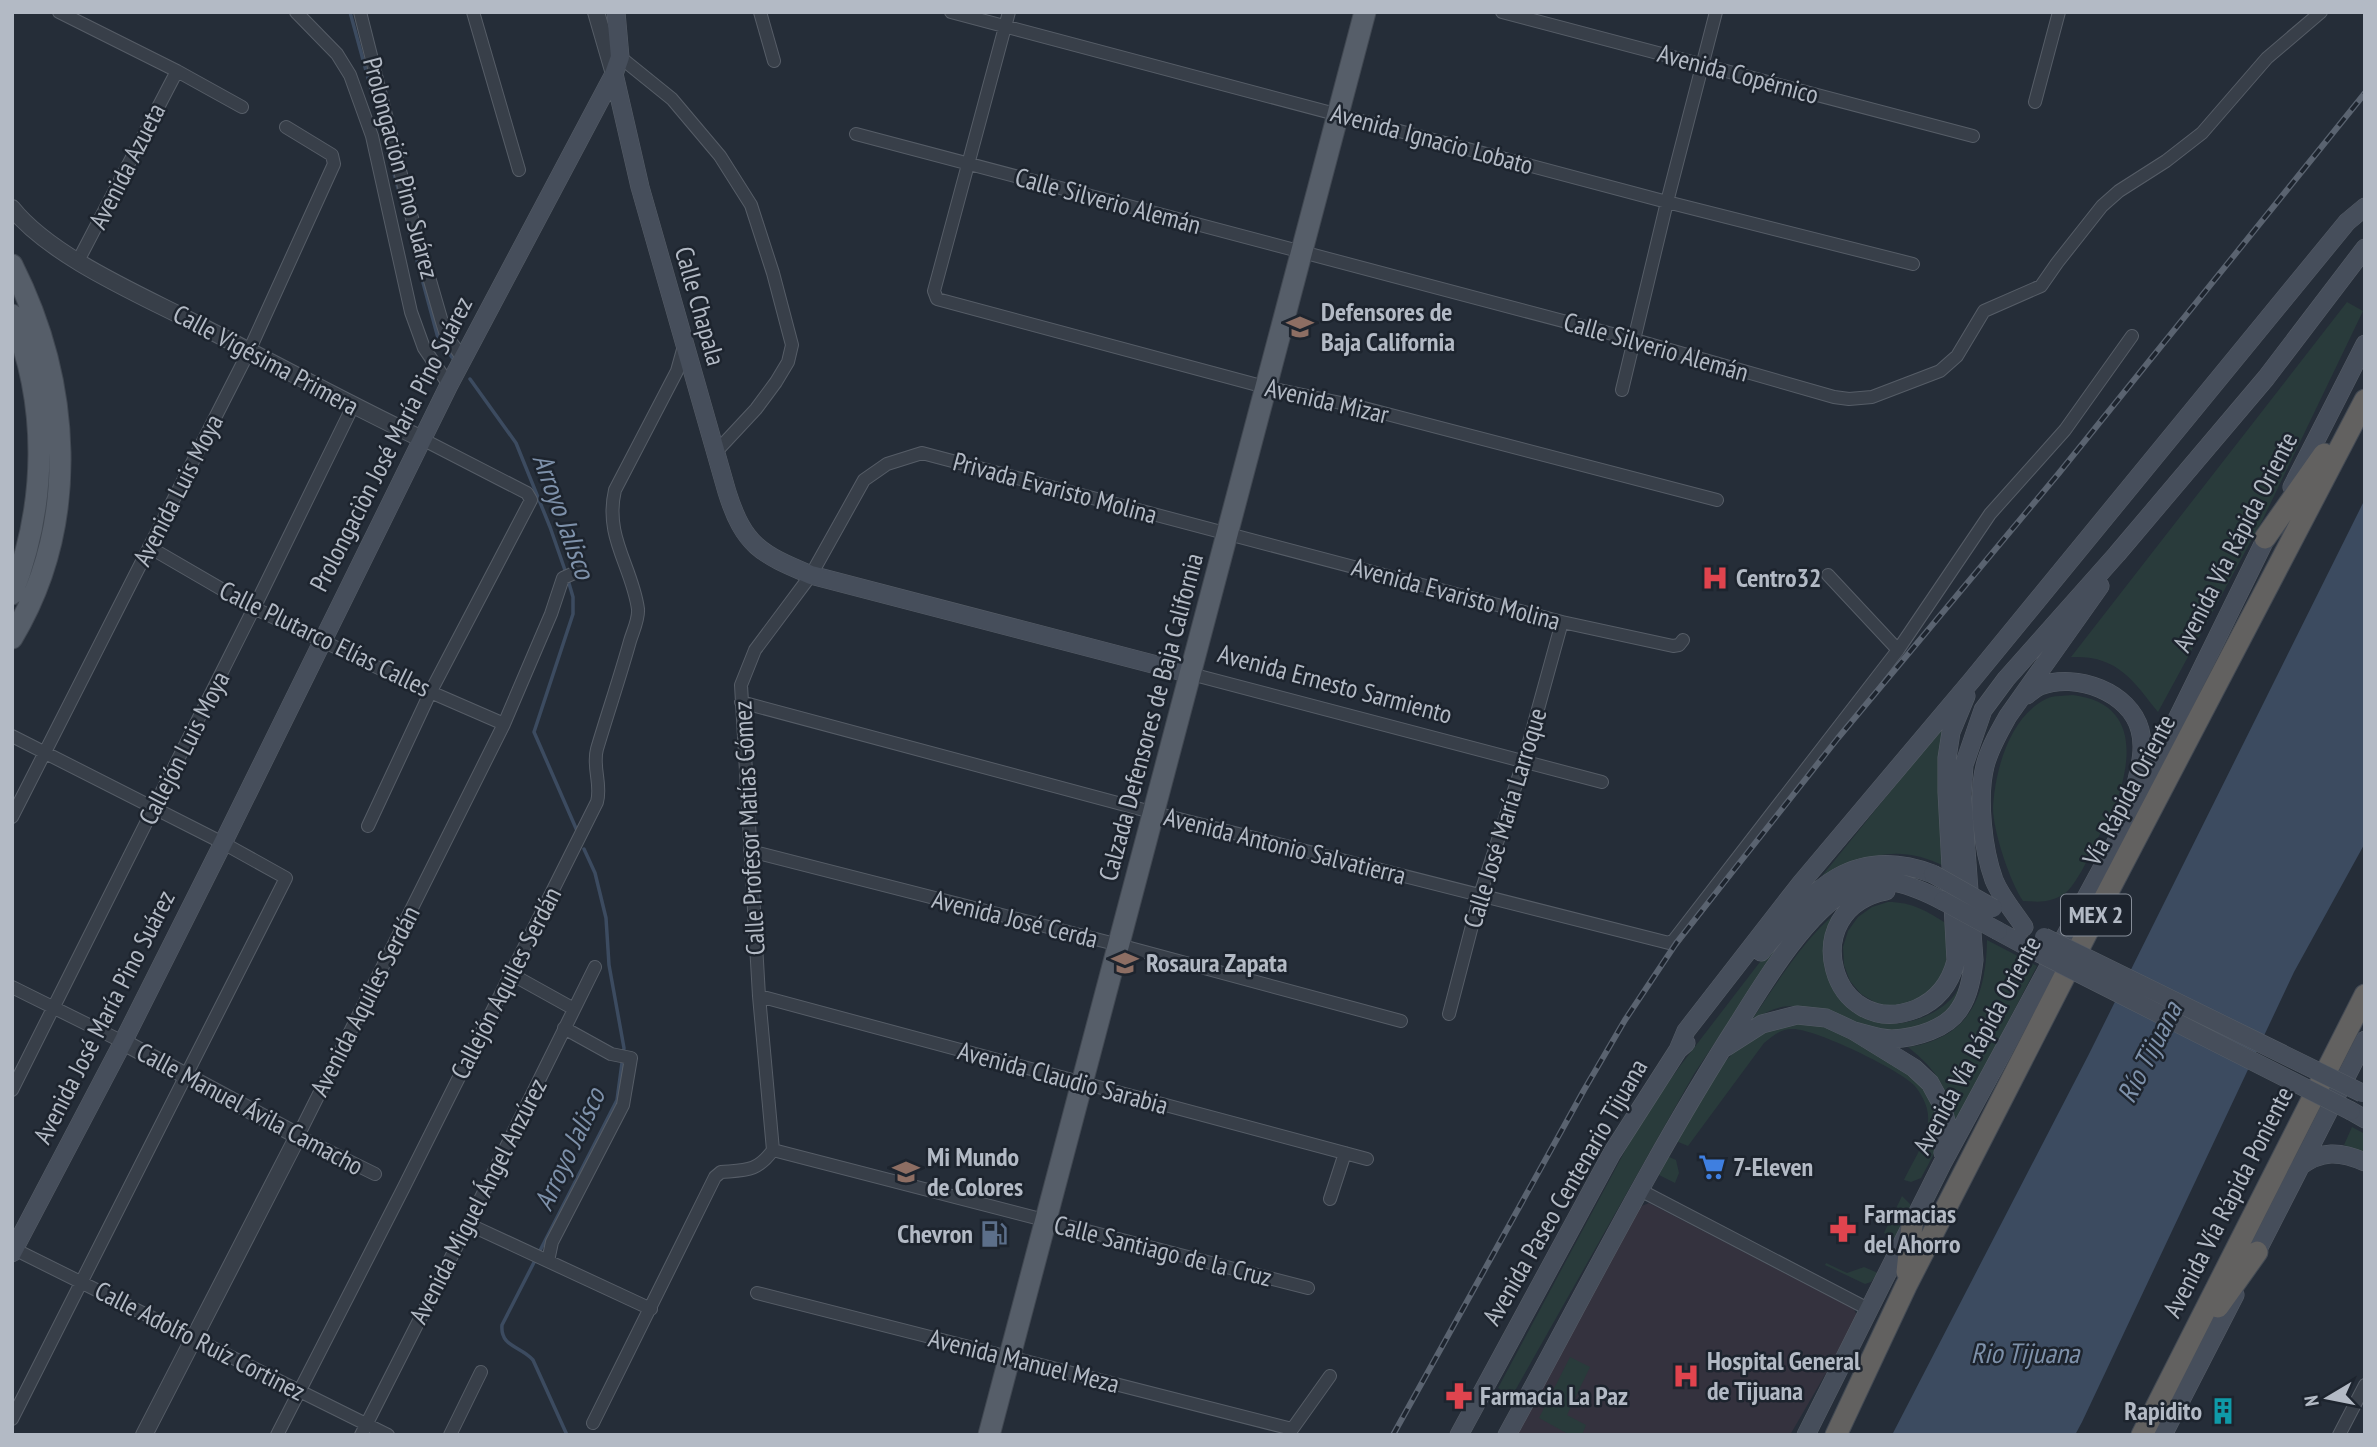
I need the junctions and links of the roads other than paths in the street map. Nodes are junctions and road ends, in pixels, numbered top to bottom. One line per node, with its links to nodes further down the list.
1 (59, 12): 19 (street)
2 (296, 12): 45 (street)
3 (360, 12): 44 (street, Prolongación Pino Suárez)
4 (473, 12): 27 (street)
5 (596, 12): 17 (street, Calle Chapala)
6 (616, 12): 17 (main road)
7 (760, 12): 16 (street)
8 (951, 12): 15 (street, Avenida Ignacio Lobato)
9 (1009, 12): 15 (street)
10 (1365, 12): 22 (main road, Calzada Defensores de Baja California)
11 (1502, 12): 18 (street, Avenida Copérnico)
12 (1716, 12): 18 (street)
13 (2059, 12): 20 (street)
14 (2321, 12): 40 (street, Calle Silverio Alemán)
15 (1005, 26): 22 (street, Avenida Ignacio Lobato); 26 (street)
16 (774, 61)
17 (617, 65): 42 (main road, Calle Chapala); 44 (main road, Prolongaciòn José María Pino Suárez); 52 (street)
18 (1703, 65): 25 (street, Avenida Copérnico); 29 (street)
19 (177, 71): 21 (street); 35 (street, Avenida Azueta)
20 (2035, 102)
21 (242, 107)
22 (1339, 114): 29 (street, Avenida Ignacio Lobato); 34 (main road, Calzada Defensores de Baja California)
23 (286, 127): 43 (street, Avenida Luis Moya)
24 (856, 134): 26 (street, Calle Silverio Alemán)
25 (1973, 136)
26 (968, 164): 34 (street, Calle Silverio Alemán); 46 (street, Avenida Mizar)
27 (519, 170)
28 (2365, 192): 32 (main road)
29 (1667, 202): 36 (street, Avenida Ignacio Lobato); 40 (street)
30 (2365, 207): 32 (main road)
31 (12, 208): 35 (street, Calle Vigésima Primera)
32 (2347, 222): 70 (main road)
33 (2365, 248): 58 (main road)
34 (1303, 251): 40 (street, Calle Silverio Alemán); 46 (main road, Calzada Defensores de Baja California)
35 (78, 261): 43 (street, Calle Vigésima Primera)
36 (1913, 264)
37 (12, 265): 65 (main road)
38 (12, 314): 62 (main road)
39 (2132, 336): 68 (street)
40 (1635, 340): 47 (street)
41 (2365, 344): 56 (main road, Avenida Vía Rápida Oriente)
42 (684, 346): 52 (main road, Calle Chapala); 92 (street, Callejón Aquiles Serdán)
43 (249, 351): 50 (street, Calle Vigésima Primera); 57 (street, Avenida Luis Moya)
44 (464, 360): 45 (main road, Prolongaciòn José María Pino Suárez)
45 (449, 385): 51 (main road, Prolongaciòn José María Pino Suárez)
46 (1265, 387): 54 (street, Avenida Mizar); 55 (main road, Calzada Defensores de Baja California)
47 (1622, 390)
48 (2365, 395): 56 (highway)
49 (2365, 400): 128 (highway, Vía Rápida Oriente / MEX 2)
50 (353, 406): 51 (street, Calle Vigésima Primera); 63 (street, Callejón Luis Moya)
51 (422, 439): 67 (main road, Prolongaciòn José María Pino Suárez); 71 (street, Calle Vigésima Primera)
52 (715, 453): 60 (main road, Calle Chapala)
53 (922, 453): 55 (street, Privada Evaristo Molina); 60 (street, Calle Profesor Matías Gómez)
54 (1717, 500)
55 (1228, 533): 64 (street, Avenida Evaristo Molina); 69 (main road, Calzada Defensores de Baja California)
56 (2265, 538): 83 (main road, Avenida Vía Rápida Oriente)
57 (149, 547): 63 (street, Calle Plutarco Elías Calles); 76 (street, Avenida Luis Moya)
58 (2117, 554): 73 (main road); 101 (main road)
59 (572, 574): 74 (street, Avenida Aquiles Serdán)
60 (811, 575): 69 (main road, Avenida Ernesto Sarmiento); 72 (street, Calle Profesor Matías Gómez)
61 (1828, 575): 68 (street)
62 (12, 594)
63 (254, 608): 67 (street, Calle Plutarco Elías Calles); 79 (street, Callejón Luis Moya)
64 (1562, 622): 66 (street, Avenida Evaristo Molina); 77 (street, Calle José María Larroque)
65 (12, 638)
66 (1683, 640)
67 (321, 641): 71 (street, Calle Plutarco Elías Calles); 84 (main road, Prolongaciòn José María Pino Suárez)
68 (1898, 650): 87 (street, Avenida Antonio Salvatierra)
69 (1192, 674): 77 (street, Avenida Ernesto Sarmiento); 80 (main road, Calzada Defensores de Baja California)
70 (1972, 680): 86 (main road); 105 (main road)
71 (431, 691): 74 (street, Calle Plutarco Elías Calles); 82 (street)
72 (741, 702): 80 (street, Avenida Antonio Salvatierra); 85 (street, Calle Profesor Matías Gómez)
73 (2018, 702): 83 (main road); 88 (main road)
74 (504, 724): 111 (street, Avenida Aquiles Serdán)
75 (12, 736): 76 (street)
76 (46, 753): 79 (street); 81 (street, Avenida Luis Moya)
77 (1524, 760): 78 (street, Avenida Ernesto Sarmiento); 87 (street, Calle José María Larroque)
78 (1601, 782)
79 (153, 808): 84 (street); 96 (street, Callejón Luis Moya)
80 (1155, 813): 87 (street, Avenida Antonio Salvatierra); 90 (main road, Calzada Defensores de Baja California)
81 (12, 817)
82 (368, 826)
83 (2122, 831): 116 (main road, Avenida Vía Rápida Oriente)
84 (223, 843): 103 (main road, Avenida José María Pino Suárez); 106 (street)
85 (750, 851): 90 (street, Avenida José Cerda); 95 (street, Calle Profesor Matías Gómez)
86 (1926, 893): 89 (main road, bridge); 104 (main road)
87 (1480, 895): 98 (street, Calle José María Larroque)
88 (2024, 927): 89 (main road, Avenida Paseo Centenario Tijuana); 105 (main road, Avenida Paseo Centenario Tijuana, bridge)
89 (2040, 944): 109 (main road, bridge); 110 (main road, bridge)
90 (1119, 945): 99 (street, Avenida José Cerda); 107 (main road, Calzada Defensores de Baja California)
91 (596, 967): 97 (street, Avenida Miguel Ángel Anzúrez)
92 (511, 974): 97 (street); 140 (street, Callejón Aquiles Serdán)
93 (12, 987): 96 (street, Calle Manuel Ávila Camacho)
94 (2365, 995): 135 (highway, Avenida Vía Rápida Poniente)
95 (759, 996): 107 (street, Avenida Claudio Sarabia); 112 (street, Calle Profesor Matías Gómez)
96 (54, 1008): 103 (street, Calle Manuel Ávila Camacho); 108 (street, Callejón Luis Moya)
97 (574, 1009): 100 (street, Avenida Miguel Ángel Anzúrez)
98 (1449, 1014)
99 (1401, 1021)
100 (564, 1028): 122 (street, Avenida Miguel Ángel Anzúrez); 126 (street)
101 (1854, 1031): 104 (main road); 116 (main road)
102 (2365, 1040): 117 (main road, Avenida Vía Rápida Poniente)
103 (123, 1042): 106 (street, Calle Manuel Ávila Camacho); 124 (main road, Avenida José María Pino Suárez)
104 (1720, 1050): 119 (main road)
105 (1678, 1051): 150 (main road, Avenida Paseo Centenario Tijuana)
106 (186, 1075): 111 (street, Calle Manuel Ávila Camacho); 127 (street)
107 (1083, 1083): 113 (street, Avenida Claudio Sarabia); 121 (main road, Calzada Defensores de Baja California)
108 (12, 1090)
109 (2363, 1094)
110 (2358, 1115)
111 (298, 1136): 118 (street, Calle Manuel Ávila Camacho); 133 (street, Avenida Aquiles Serdán)
112 (773, 1150): 121 (street, Calle Santiago de la Cruz); 131 (street)
113 (1345, 1153): 114 (street, Avenida Claudio Sarabia); 120 (street)
114 (1367, 1159)
115 (2365, 1162): 117 (main road)
116 (1942, 1164): 123 (main road, Avenida Vía Rápida Oriente)
117 (2299, 1167): 125 (main road, Avenida Vía Rápida Poniente)
118 (375, 1174)
119 (1638, 1189): 132 (street); 151 (main road)
120 (1330, 1199)
121 (1046, 1220): 129 (street, Calle Santiago de la Cruz); 134 (main road, Calzada Defensores de Baja California)
122 (468, 1224): 126 (street); 143 (street, Avenida Miguel Ángel Anzúrez)
123 (1912, 1225): 128 (highway); 132 (main road, Avenida Vía Rápida Oriente)
124 (13, 1250): 127 (street, Calle Adolfo Ruíz Cortinez)
125 (2257, 1252): 135 (highway); 156 (main road, Avenida Vía Rápida Poniente)
126 (546, 1260): 131 (street)
127 (81, 1281): 133 (street, Calle Adolfo Ruíz Cortinez); 141 (street)
128 (1906, 1286): 138 (highway, Vía Rápida Oriente / MEX 2)
129 (1308, 1288)
130 (757, 1293): 134 (street, Avenida Manuel Meza)
131 (651, 1309): 142 (street)
132 (1870, 1310): 152 (main road, Avenida Vía Rápida Oriente)
133 (195, 1337): 140 (street, Calle Adolfo Ruíz Cortinez); 145 (street, Avenida Aquiles Serdán)
134 (1009, 1357): 144 (street, Avenida Manuel Meza); 149 (main road, Calzada Defensores de Baja California)
135 (2176, 1366): 155 (highway, Avenida Vía Rápida Poniente)
136 (481, 1372): 148 (street)
137 (1331, 1376): 144 (street)
138 (1860, 1385): 153 (highway); 154 (highway, Vía Rápida Oriente / MEX 2)
139 (2365, 1385): 157 (street)
140 (298, 1392): 143 (street, Calle Adolfo Ruíz Cortinez); 146 (street, Callejón Aquiles Serdán)
141 (12, 1419)
142 (593, 1423)
143 (363, 1430): 147 (street, Calle Adolfo Ruíz Cortinez)
144 (1290, 1432)
145 (144, 1435)
146 (277, 1435)
147 (388, 1435)
148 (450, 1435)
149 (989, 1435)
150 (1459, 1435)
151 (1507, 1435)
152 (1807, 1435)
153 (1822, 1435)
154 (1836, 1435)
155 (2142, 1435)
156 (2163, 1435)
157 (2339, 1435)

